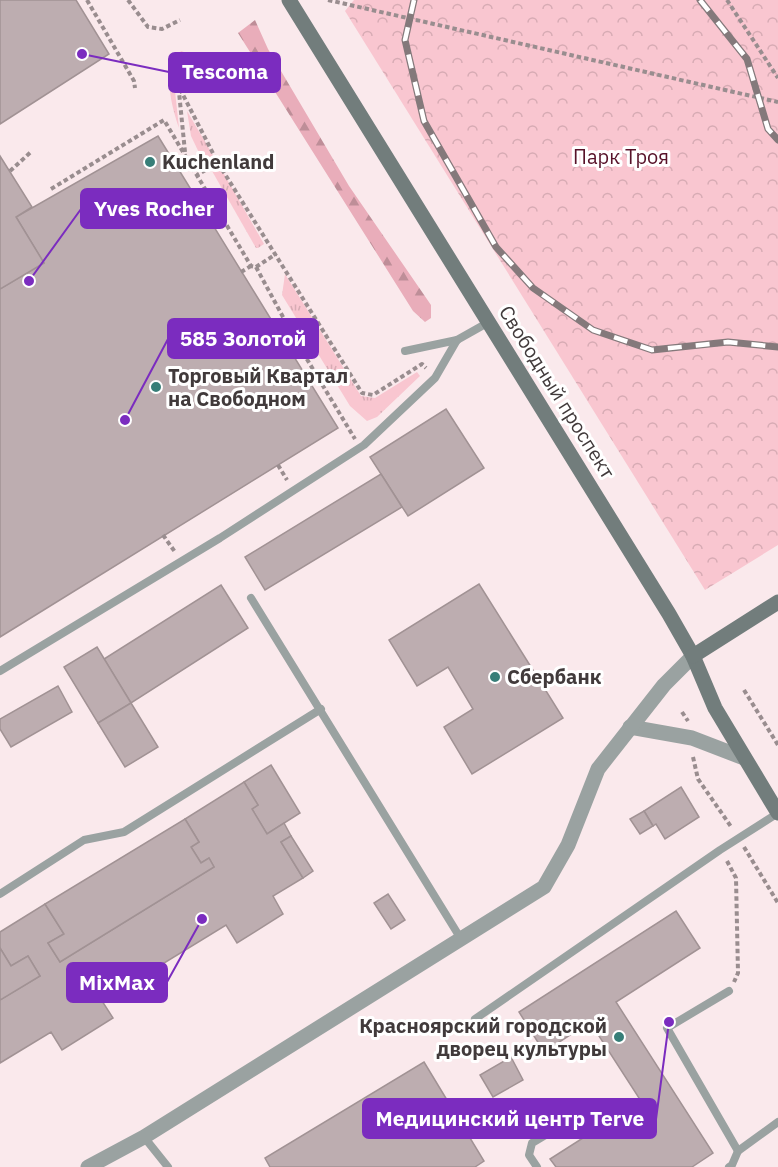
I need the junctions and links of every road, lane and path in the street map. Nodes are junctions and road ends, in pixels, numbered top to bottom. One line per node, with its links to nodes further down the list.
1 (88, 0): 9 (path)
2 (128, 0): 6 (path)
3 (289, 0): 21 (main road, Свободный проспект)
4 (327, 0): 11 (path)
5 (727, 0): 8 (path)
6 (180, 20)
7 (187, 54): 10 (path)
8 (778, 78)
9 (135, 88)
10 (180, 89): 13 (path); 14 (path)
11 (778, 102)
12 (32, 151): 15 (path)
13 (186, 155): 16 (path); 17 (path)
14 (218, 163): 16 (path); 18 (path)
15 (10, 171)
16 (197, 175): 19 (path)
17 (51, 189)
18 (276, 254): 19 (path); 26 (path)
19 (254, 266): 20 (path); 23 (path)
20 (241, 272)
21 (489, 322): 22 (lane); 34 (main road, Свободный проспект)
22 (457, 340): 25 (lane); 26 (lane)
23 (296, 341): 24 (path); 27 (path)
24 (287, 345)
25 (405, 351)
26 (435, 378): 27 (lane)
27 (360, 447): 29 (lane)
28 (278, 465): 29 (path)
29 (293, 490): 31 (lane)
30 (163, 535): 31 (path)
31 (182, 561): 35 (lane)
32 (251, 598): 37 (lane)
33 (778, 602): 34 (main road)
34 (693, 656): 38 (street); 40 (main road, Свободный проспект)
35 (0, 671)
36 (744, 690): 39 (path)
37 (321, 709): 43 (lane); 44 (lane)
38 (630, 727): 40 (street); 44 (street)
39 (778, 745)
40 (744, 758): 41 (main road, Свободный проспект)
41 (778, 813): 42 (lane)
42 (720, 850): 45 (path); 46 (lane)
43 (0, 894)
44 (462, 939): 49 (street)
45 (729, 991): 50 (lane)
46 (475, 1019)
47 (584, 1112): 53 (lane)
48 (778, 1122): 50 (lane)
49 (144, 1137): 51 (street); 52 (lane)
50 (738, 1151): 54 (lane)
51 (88, 1167)
52 (168, 1167)
53 (537, 1167)
54 (729, 1167)

